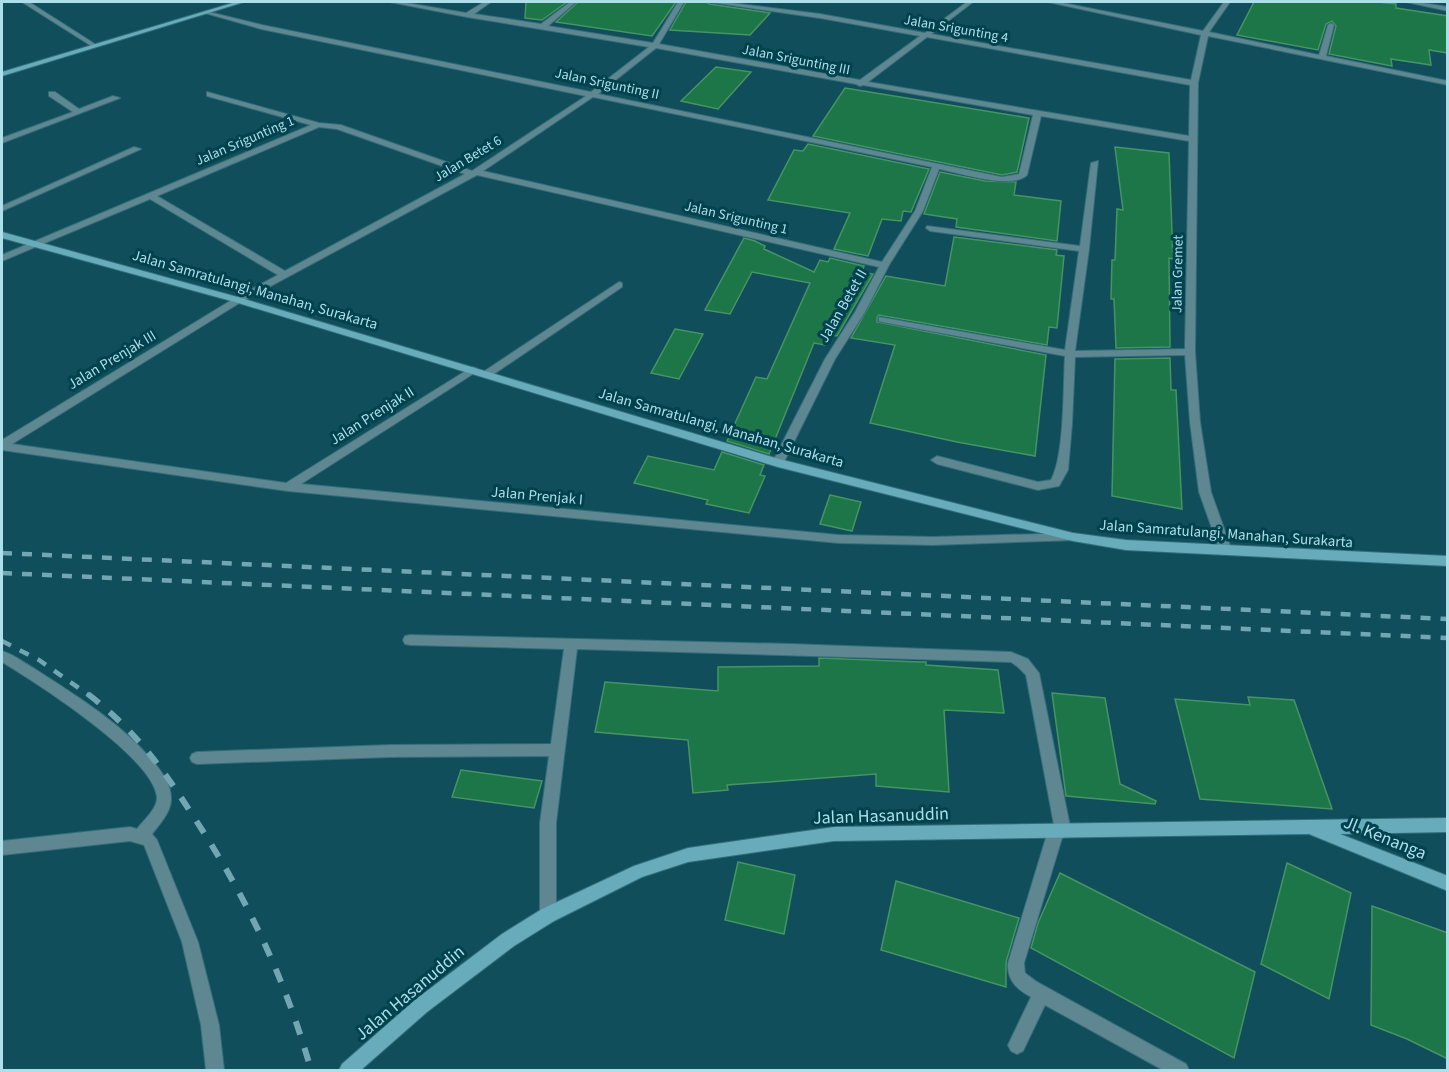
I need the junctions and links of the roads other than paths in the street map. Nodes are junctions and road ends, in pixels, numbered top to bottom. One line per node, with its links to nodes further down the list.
1 (25, 2): 20 (street)
2 (239, 2): 13 (main road)
3 (393, 2): 14 (street, Jalan Srigunting III)
4 (488, 2): 14 (street)
5 (573, 2): 16 (street)
6 (681, 2): 19 (street, Jalan Betet 6)
7 (712, 2): 18 (street, Jalan Srigunting 4)
8 (970, 2): 18 (street)
9 (1051, 2): 17 (street)
10 (1227, 2): 17 (street, Jalan Gremet)
11 (1409, 2): 12 (street)
12 (1448, 9)
13 (207, 12): 20 (main road); 28 (street, Jalan Srigunting II)
14 (467, 15): 16 (street, Jalan Srigunting III)
15 (1331, 25): 21 (street)
16 (542, 27): 19 (street, Jalan Srigunting III)
17 (1205, 33): 21 (street); 23 (street, Jalan Gremet)
18 (925, 36): 23 (street, Jalan Srigunting 4); 25 (street)
19 (655, 45): 25 (street, Jalan Srigunting III); 28 (street, Jalan Betet 6)
20 (95, 46): 22 (main road)
21 (1322, 58): 24 (street)
22 (2, 74)
23 (1194, 83): 33 (street, Jalan Gremet)
24 (1448, 83)
25 (860, 84): 31 (street, Jalan Srigunting III)
26 (52, 94): 30 (street)
27 (210, 94): 32 (street)
28 (592, 94): 37 (street, Jalan Srigunting II); 38 (street, Jalan Betet 6)
29 (116, 98): 30 (street)
30 (78, 112): 34 (street)
31 (1037, 115): 33 (street, Jalan Srigunting III); 37 (street, Jalan Srigunting II)
32 (318, 125): 38 (street, Jalan Srigunting 1); 39 (street, Jalan Srigunting 1)
33 (1194, 139): 51 (street, Jalan Gremet)
34 (2, 141)
35 (137, 149): 40 (street)
36 (1095, 163): 44 (street)
37 (936, 166): 46 (street, Jalan Betet II)
38 (474, 173): 46 (street, Jalan Srigunting 1); 47 (street, Jalan Betet 6)
39 (152, 196): 43 (street, Jalan Srigunting 1); 47 (street)
40 (2, 209)
41 (930, 228): 44 (street)
42 (2, 235): 43 (main road, Jalan Samratulangi, Manahan, Surakarta)
43 (34, 243): 45 (street, Jalan Srigunting 1); 49 (main road, Jalan Samratulangi, Manahan, Surakarta)
44 (1085, 249): 52 (street)
45 (2, 258)
46 (884, 265): 57 (street, Jalan Betet II)
47 (285, 275): 49 (street, Jalan Betet 6)
48 (620, 285): 54 (street)
49 (238, 300): 53 (main road, Jalan Samratulangi, Manahan, Surakarta); 55 (street, Jalan Prenjak III)
50 (882, 319): 52 (street)
51 (1191, 352): 52 (street); 60 (street, Jalan Gremet)
52 (1070, 354): 56 (street)
53 (472, 370): 54 (main road, Jalan Samratulangi, Manahan, Surakarta); 58 (street, Jalan Prenjak II)
54 (487, 374): 57 (main road, Jalan Samratulangi, Manahan, Surakarta)
55 (2, 445): 58 (street, Jalan Prenjak I)
56 (937, 460)
57 (778, 463): 59 (main road, Jalan Samratulangi, Manahan, Surakarta)
58 (288, 487): 59 (street, Jalan Prenjak I)
59 (1073, 537): 60 (main road, Jalan Samratulangi, Manahan, Surakarta)
60 (1226, 551): 61 (main road, Jalan Samratulangi, Manahan, Surakarta)
61 (1448, 561)
62 (410, 640): 63 (street)
63 (571, 643): 65 (street); 69 (street)
64 (2, 656): 70 (street)
65 (557, 750): 66 (street); 73 (street)
66 (197, 758)
67 (1448, 825): 68 (main road, Jalan Hasanuddin)
68 (1308, 828): 69 (main road, Jalan Hasanuddin); 72 (main road, Jl. Kenanga)
69 (1059, 831): 73 (main road, Jalan Hasanuddin); 74 (street)
70 (141, 837): 71 (street); 77 (street)
71 (2, 848)
72 (1448, 884)
73 (548, 915): 76 (main road, Jalan Hasanuddin)
74 (1042, 994): 75 (street); 78 (street)
75 (1017, 1045)
76 (348, 1070)
77 (215, 1071)
78 (1180, 1071)

